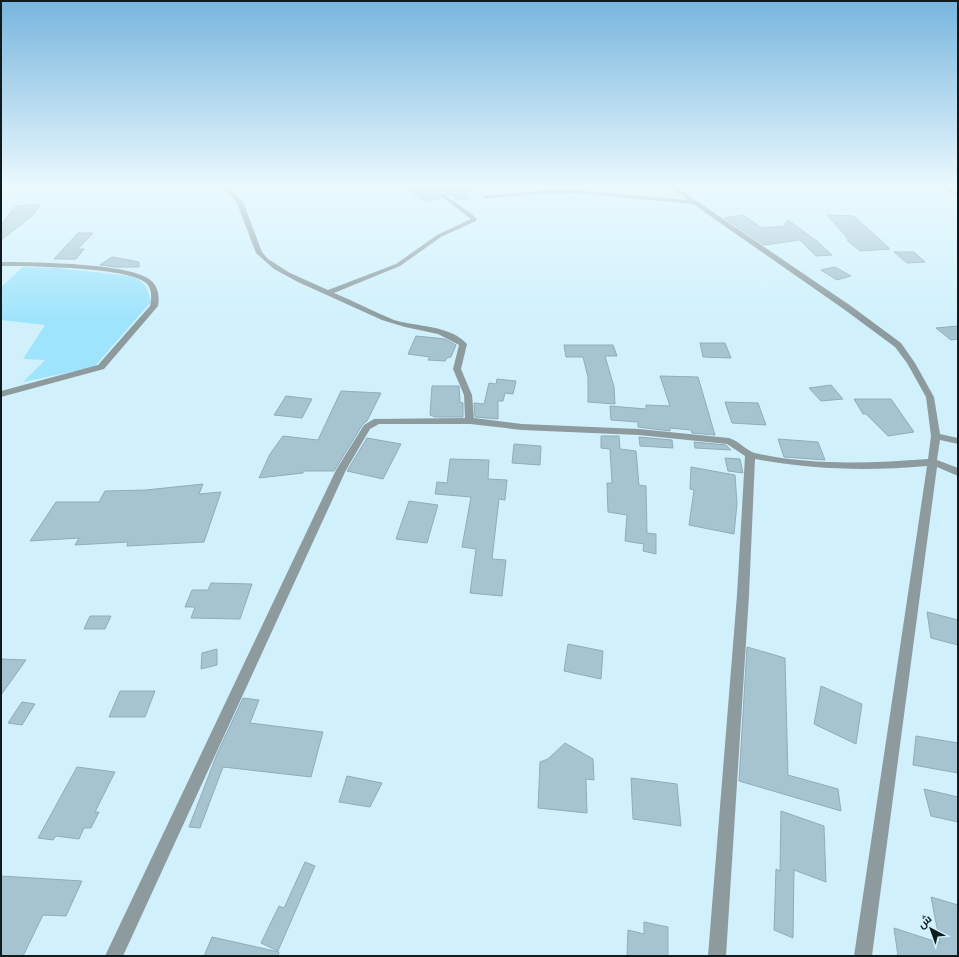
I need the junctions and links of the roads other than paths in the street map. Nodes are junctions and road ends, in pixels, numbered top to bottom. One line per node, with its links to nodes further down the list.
1 (251, 232): 5 (street)
2 (448, 232): 5 (street)
3 (738, 232): 8 (street)
4 (1, 264): 6 (street)
5 (328, 293): 7 (street)
6 (1, 394)
7 (470, 421): 10 (street); 13 (street)
8 (936, 436): 9 (street); 11 (street)
9 (958, 441)
10 (750, 455): 11 (street); 14 (street)
11 (933, 462): 12 (street); 15 (street)
12 (958, 472)
13 (114, 956)
14 (717, 956)
15 (863, 956)

